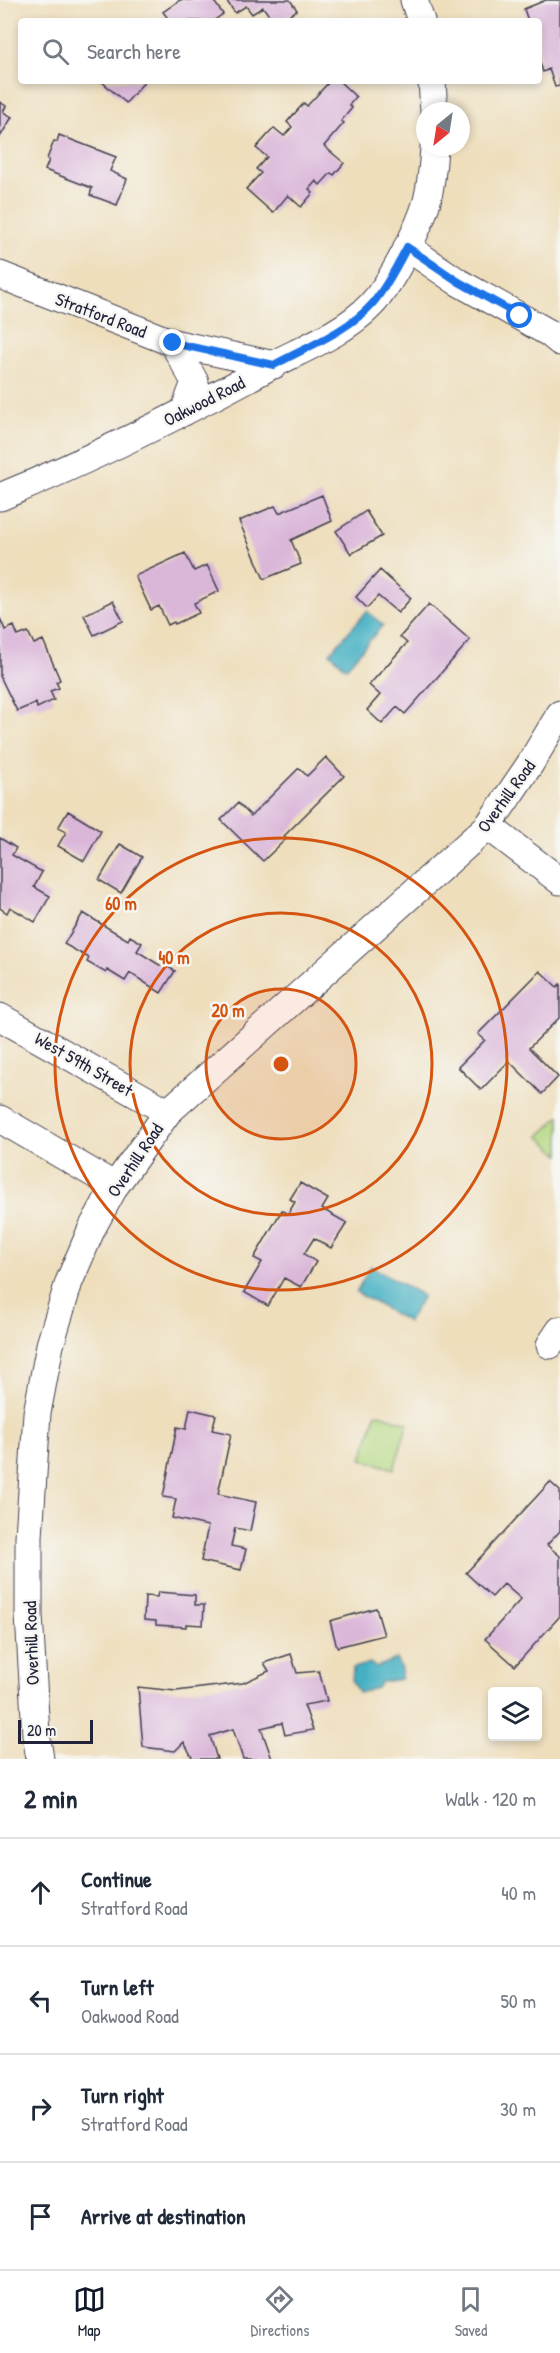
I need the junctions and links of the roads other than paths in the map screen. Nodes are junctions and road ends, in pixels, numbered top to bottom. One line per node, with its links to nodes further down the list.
1 (414, 0): 2 (street)
2 (421, 18)
3 (432, 84): 4 (street)
4 (433, 102)
5 (434, 156): 6 (street, Oakwood Road)
6 (407, 247): 8 (street); 10 (street, Oakwood Road)
7 (0, 275): 9 (street, Stratford Road)
8 (560, 342)
9 (173, 343): 10 (street, Stratford Road); 11 (street)
10 (274, 365): 11 (street, Oakwood Road)
11 (184, 412): 12 (street, Oakwood Road)
12 (0, 497)
13 (560, 714): 14 (street, Overhill Road)
14 (488, 826): 15 (street); 17 (street, Overhill Road)
15 (560, 881)
16 (0, 1017): 17 (street, West 59th Street)
17 (168, 1112): 19 (street, Overhill Road)
18 (0, 1119): 19 (street)
19 (114, 1186): 20 (street, Overhill Road)
20 (40, 1759)

